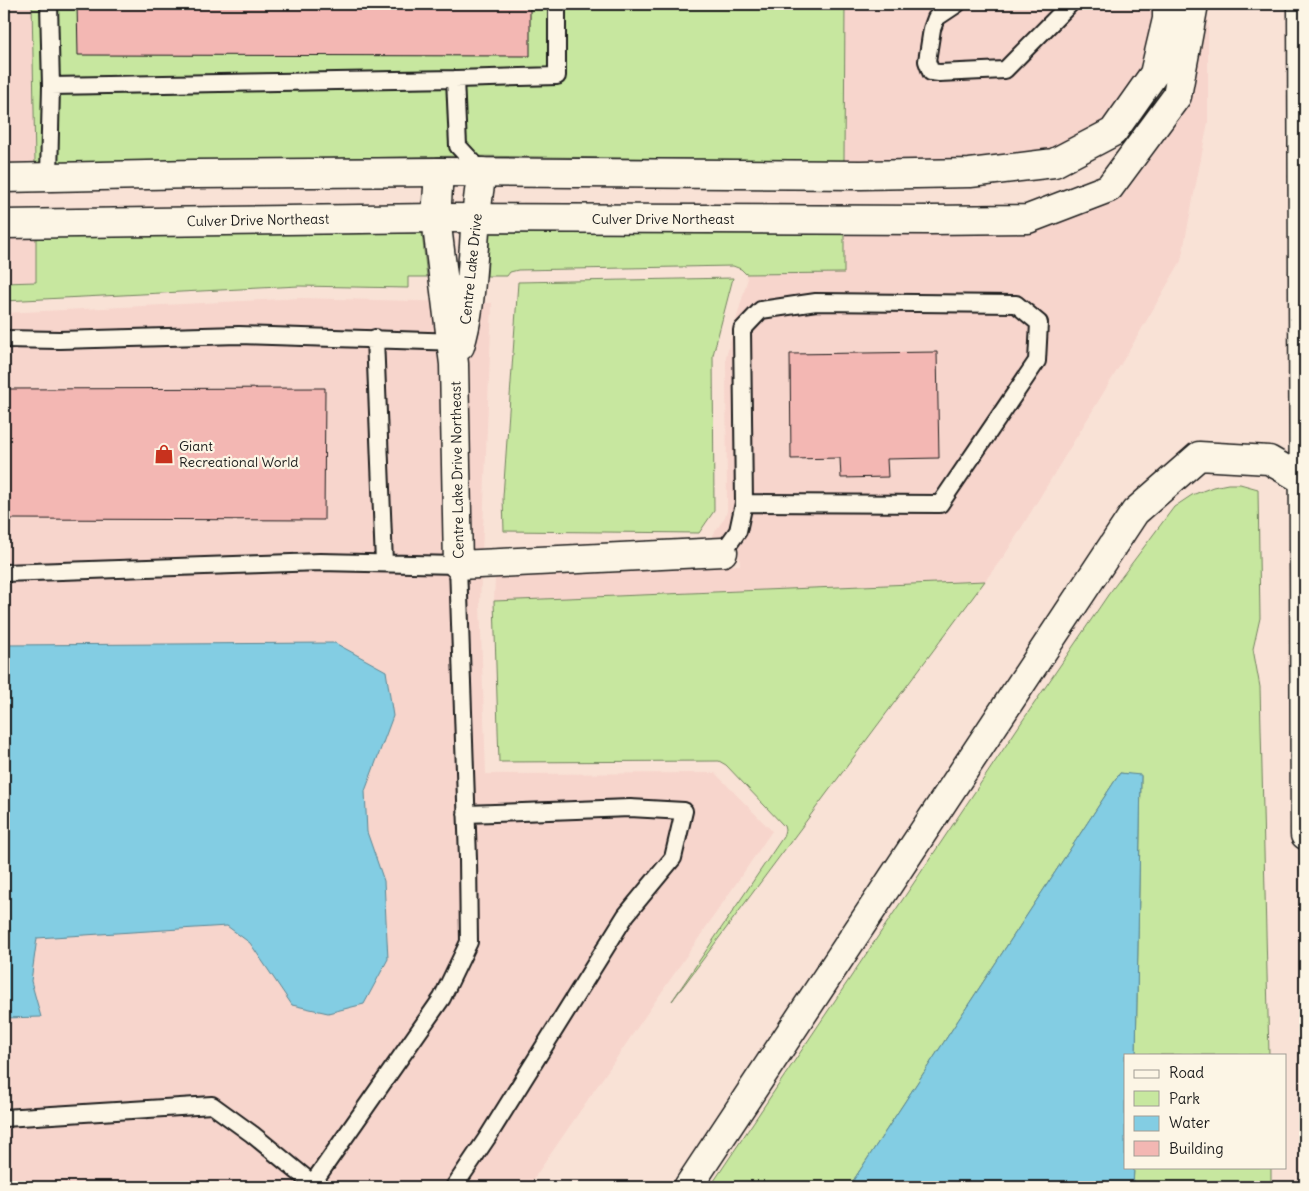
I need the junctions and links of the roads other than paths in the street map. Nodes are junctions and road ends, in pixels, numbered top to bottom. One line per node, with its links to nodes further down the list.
1 (49, 4): 9 (lane)
2 (557, 4): 8 (lane)
3 (957, 4): 4 (lane)
4 (1070, 4)
5 (1167, 4): 12 (main road)
6 (1194, 4): 16 (main road, Culver Drive Northeast)
7 (1302, 4): 21 (main road)
8 (455, 79): 9 (lane); 10 (lane)
9 (51, 86): 13 (lane)
10 (458, 146): 11 (lane); 12 (lane)
11 (439, 172): 12 (main road); 13 (main road); 15 (main road, Centre Lake Drive Northeast)
12 (482, 172): 16 (main road, Centre Lake Drive)
13 (49, 177): 14 (main road)
14 (4, 178)
15 (436, 218): 16 (main road, Culver Drive Northeast); 17 (main road, Culver Drive Northeast); 20 (main road, Centre Lake Drive Northeast)
16 (476, 219): 20 (main road, Centre Lake Drive)
17 (4, 224)
18 (375, 338): 19 (lane); 20 (lane); 24 (lane)
19 (4, 339)
20 (456, 349): 25 (main road, Centre Lake Drive Northeast)
21 (1305, 478): 28 (main road); 32 (main road)
22 (744, 503): 22 (lane); 23 (lane)
23 (723, 552): 25 (main road, Centre Lake Drive Northeast)
24 (384, 563): 25 (lane); 26 (lane)
25 (458, 565): 27 (lane)
26 (4, 574)
27 (466, 814): 30 (lane); 31 (lane)
28 (1305, 835)
29 (4, 1118): 30 (lane)
30 (312, 1185)
31 (454, 1187)
32 (688, 1187)

